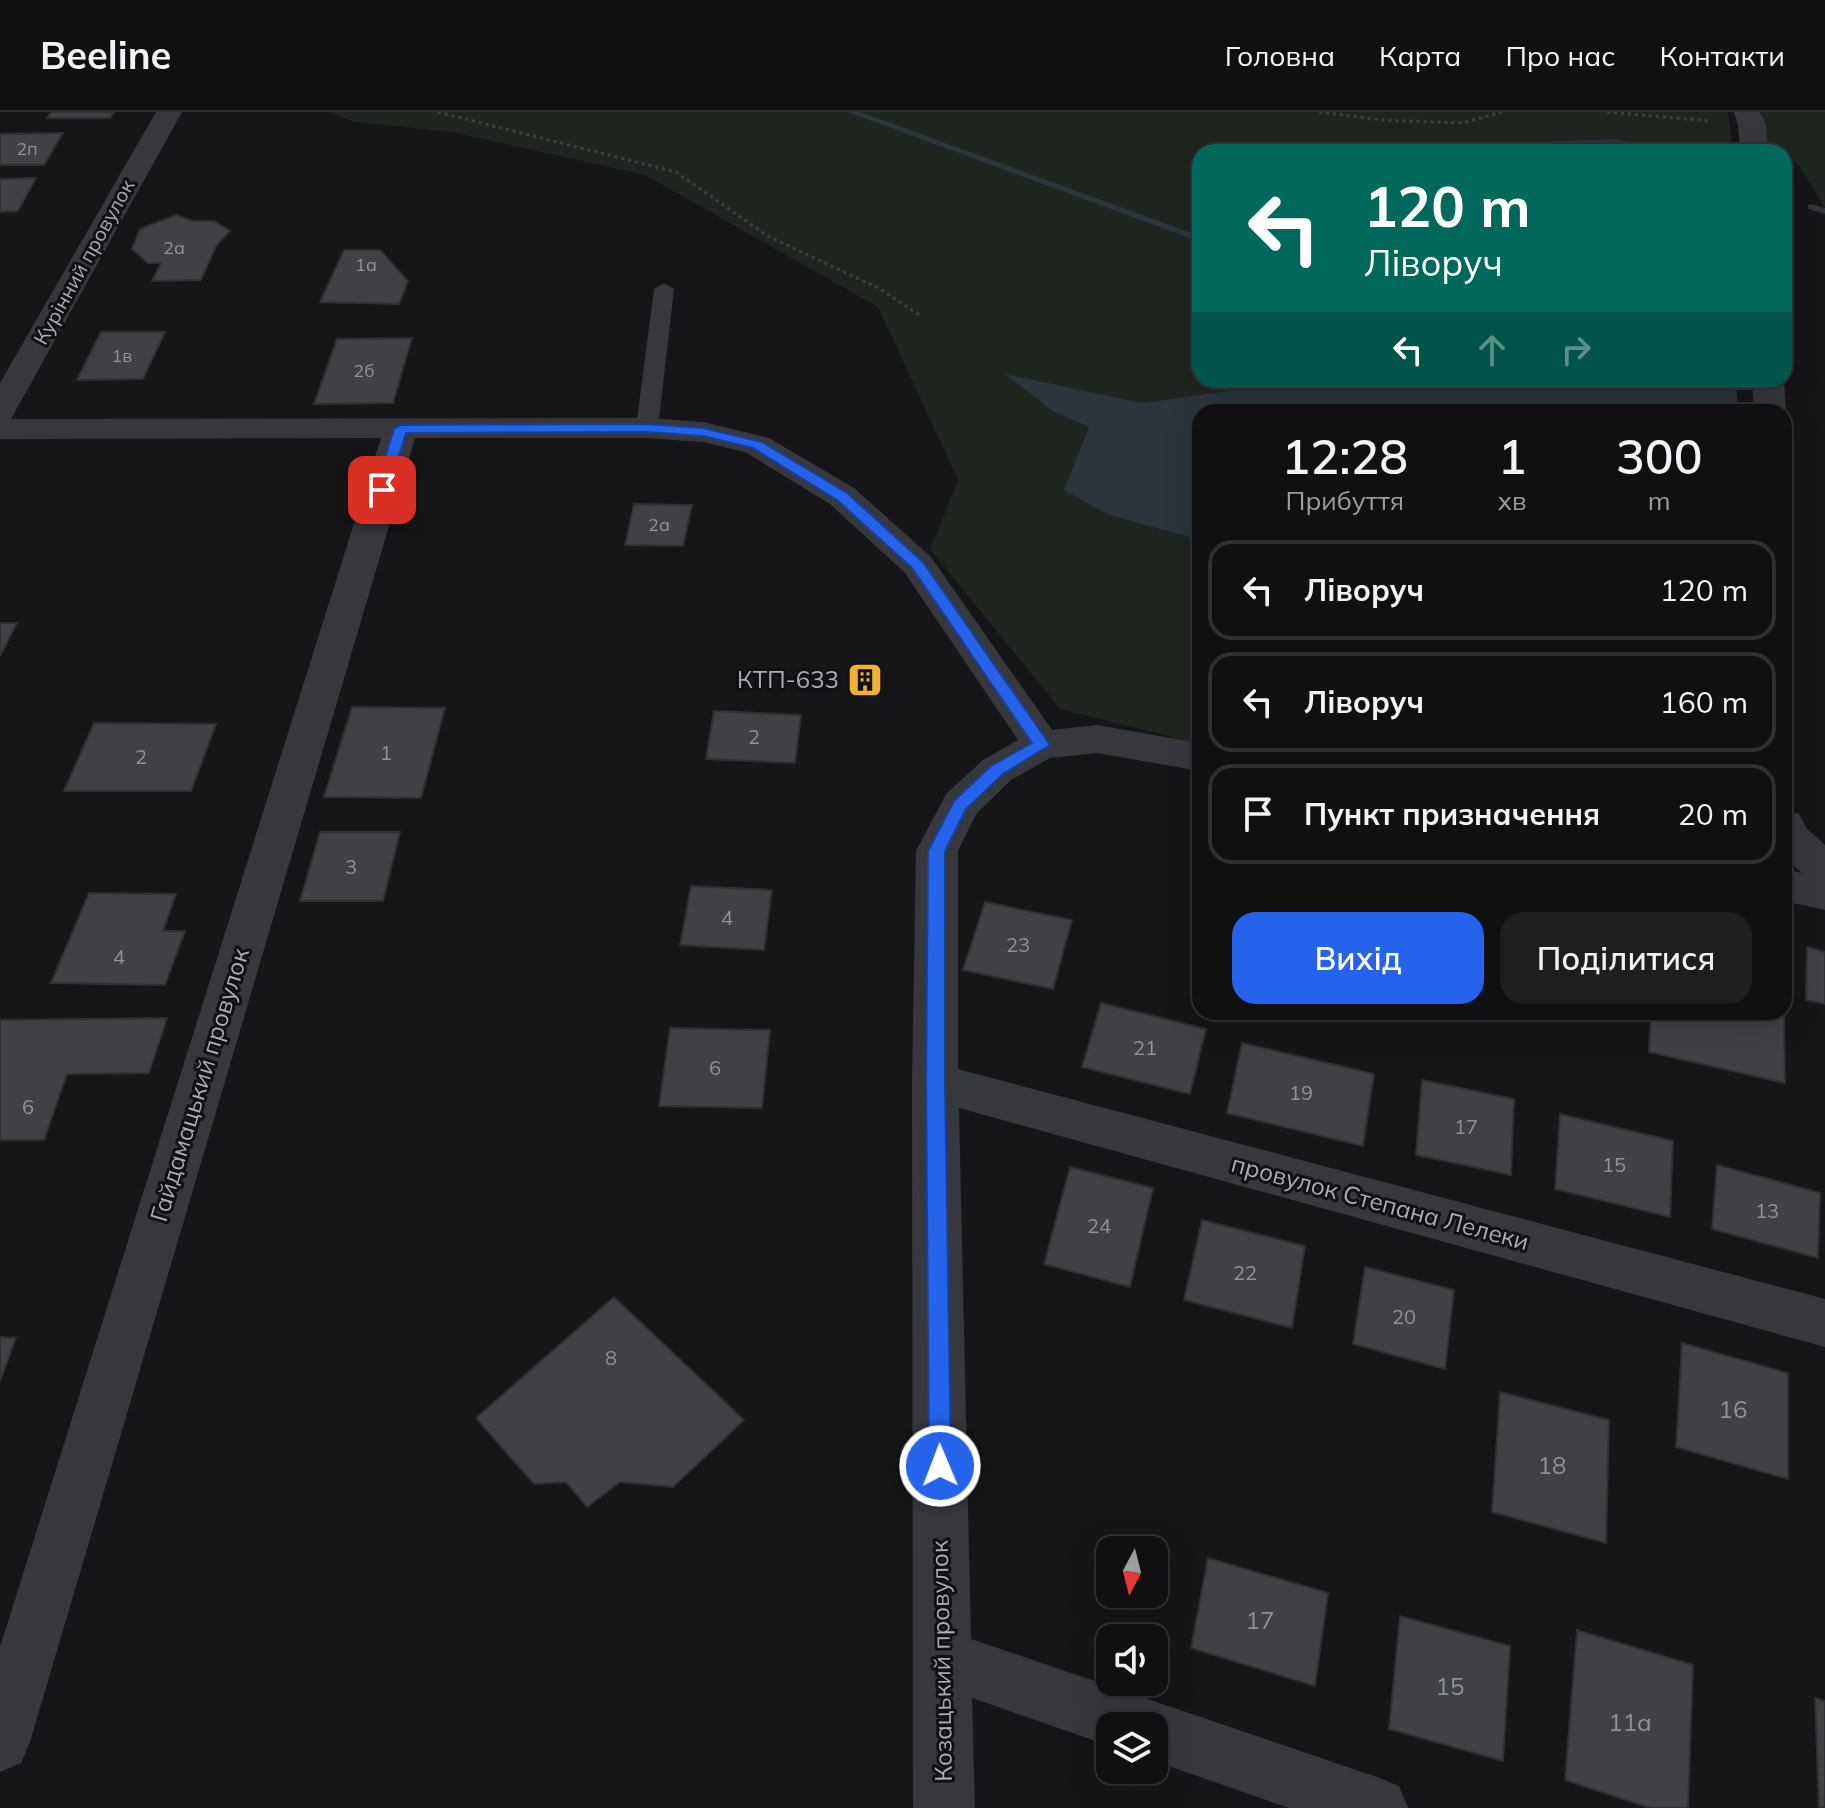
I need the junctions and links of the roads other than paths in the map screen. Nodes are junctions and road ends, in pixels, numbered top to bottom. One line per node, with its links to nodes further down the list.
1 (169, 112): 3 (street, Курінний провулок)
2 (664, 289): 4 (lane)
3 (0, 412)
4 (647, 428): 6 (street); 7 (street)
5 (0, 429): 6 (street)
6 (401, 429): 18 (street, Гайдамацький провулок)
7 (1042, 745): 8 (street); 13 (street, Козацький провулок)
8 (1192, 756)
9 (1792, 840): 10 (street)
10 (1825, 869)
11 (1792, 887): 12 (street)
12 (1825, 894)
13 (935, 1082): 14 (street, провулок Степана Лелеки); 15 (street, Козацький провулок)
14 (1825, 1323)
15 (942, 1658): 16 (street); 19 (street, Козацький провулок)
16 (1098, 1712)
17 (1168, 1736): 20 (street)
18 (0, 1742)
19 (944, 1808)
20 (1377, 1808)

